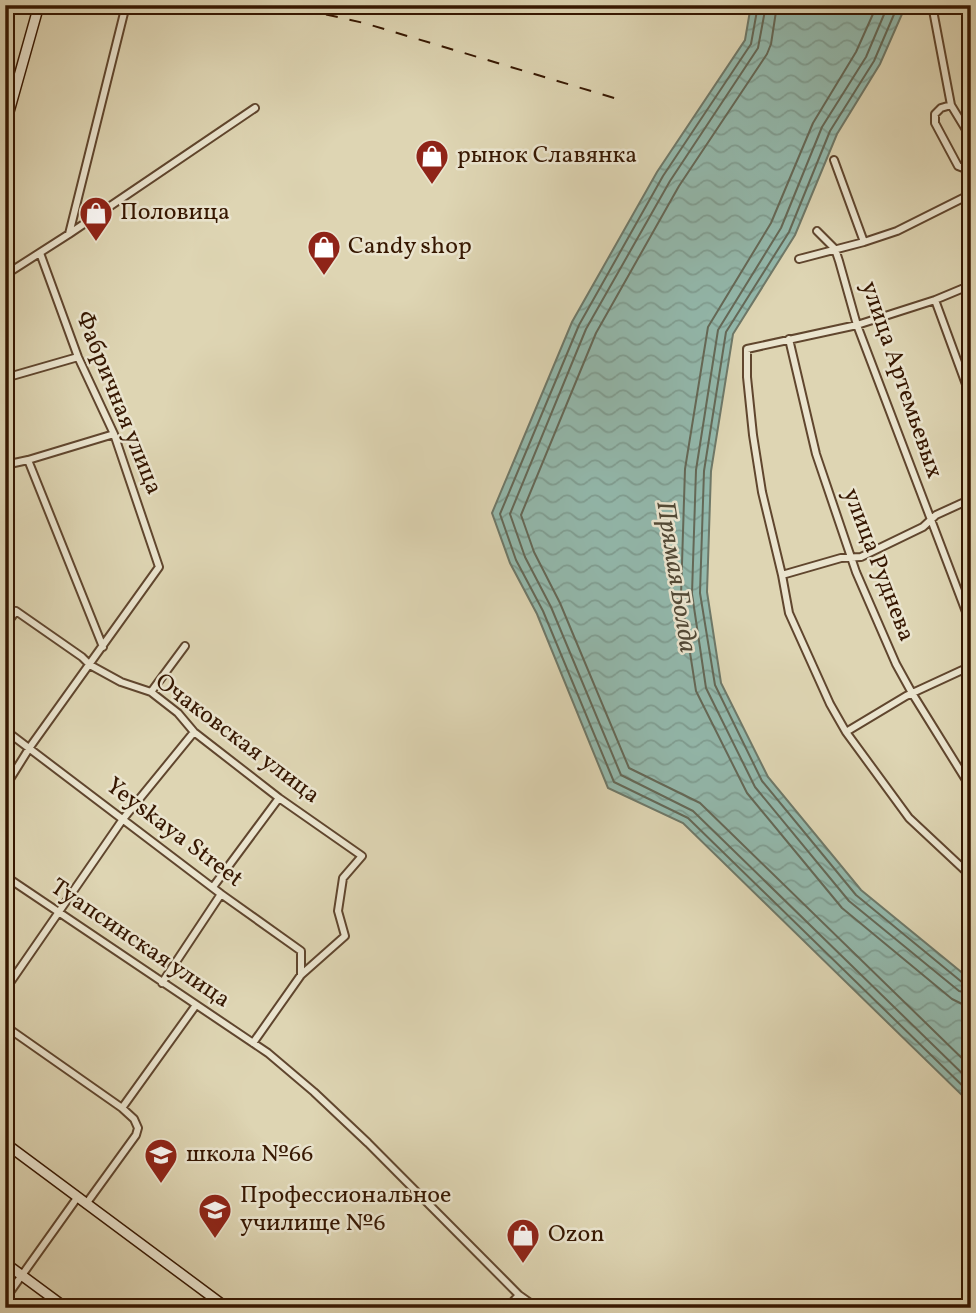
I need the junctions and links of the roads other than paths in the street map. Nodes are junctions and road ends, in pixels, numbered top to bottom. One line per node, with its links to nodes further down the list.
1 (39, 5): 6 (main road)
2 (126, 5): 12 (street)
3 (932, 5): 4 (street)
4 (951, 105): 7 (street); 9 (street)
5 (255, 108): 12 (street)
6 (5, 126)
7 (971, 138)
8 (834, 160): 13 (street)
9 (971, 172)
10 (971, 194): 13 (street)
11 (817, 231): 14 (street, улица Артемьевых)
12 (69, 234): 15 (street)
13 (864, 242): 14 (street)
14 (835, 249): 16 (street); 20 (street, улица Артемьевых)
15 (40, 253): 17 (street); 22 (street, Фабричная улица)
16 (799, 259)
17 (5, 275)
18 (971, 285): 19 (street)
19 (935, 300): 20 (street); 24 (street)
20 (857, 325): 21 (street); 29 (street, улица Артемьевых)
21 (789, 339): 30 (street, улица Руднева); 31 (street)
22 (78, 357): 23 (street); 25 (street, Фабричная улица)
23 (5, 378)
24 (971, 398)
25 (114, 434): 26 (street); 35 (street, Фабричная улица)
26 (28, 460): 27 (street); 35 (street)
27 (5, 465)
28 (971, 499): 29 (street)
29 (930, 521): 30 (street); 32 (street, улица Артемьевых)
30 (851, 558): 31 (street); 39 (street, улица Руднева)
31 (782, 575): 42 (street)
32 (971, 625)
33 (5, 626): 36 (street, Очаковская улица)
34 (186, 646): 38 (street)
35 (103, 647): 36 (street)
36 (90, 665): 38 (street, Очаковская улица); 43 (street)
37 (971, 666): 39 (street)
38 (151, 692): 41 (street, Очаковская улица)
39 (912, 693): 42 (street); 45 (street, улица Руднева)
40 (5, 730): 43 (street, Yeyskaya Street)
41 (194, 732): 46 (street, Очаковская улица); 47 (street)
42 (846, 732): 49 (street)
43 (30, 747): 44 (street); 47 (street, Yeyskaya Street)
44 (5, 788)
45 (971, 788)
46 (279, 798): 50 (street); 53 (street, Очаковская улица)
47 (123, 819): 50 (street, Yeyskaya Street); 52 (street)
48 (5, 876): 52 (street, Туапсинская улица)
49 (971, 876)
50 (213, 887): 51 (street, Yeyskaya Street)
51 (221, 894): 53 (street, Yeyskaya Street); 54 (street)
52 (58, 912): 54 (street, Туапсинская улица); 55 (street)
53 (300, 975): 58 (street)
54 (162, 983): 56 (street, Туапсинская улица)
55 (5, 990)
56 (195, 1005): 58 (street, Туапсинская улица); 59 (street)
57 (5, 1026): 59 (street)
58 (253, 1043): 65 (street, Туапсинская улица)
59 (122, 1108): 62 (street)
60 (5, 1143): 61 (main road)
61 (77, 1198): 62 (main road); 64 (street)
62 (86, 1204): 67 (main road)
63 (5, 1263): 64 (main road)
64 (22, 1275): 66 (street); 68 (main road)
65 (519, 1295): 70 (street); 71 (street, Туапсинская улица)
66 (5, 1299)
67 (216, 1305): 69 (main road)
68 (66, 1308)
69 (227, 1308)
70 (507, 1308)
71 (535, 1308)

